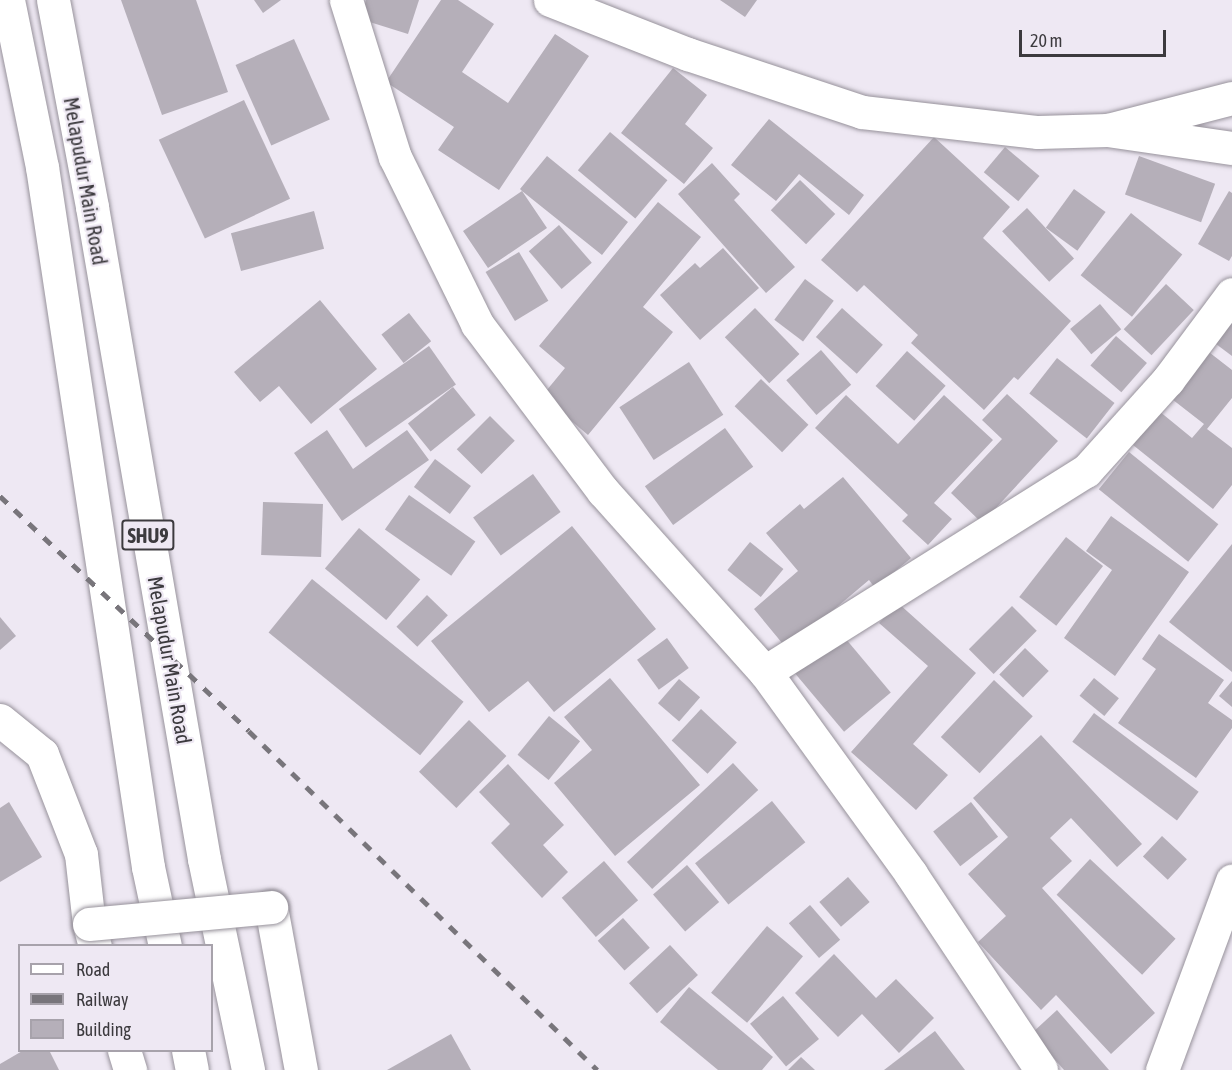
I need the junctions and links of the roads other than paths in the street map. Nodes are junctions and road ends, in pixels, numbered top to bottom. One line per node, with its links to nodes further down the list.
1 (8, 0): 13 (street, Melapudur Main Road / SHU9)
2 (53, 0): 18 (street, Melapudur Main Road / SHU9)
3 (346, 0): 9 (street)
4 (550, 0): 6 (street)
5 (1232, 98): 6 (street)
6 (1108, 130): 7 (street)
7 (1232, 148)
8 (1232, 294): 9 (street)
9 (765, 672): 20 (street)
10 (0, 720): 12 (street)
11 (1232, 880): 21 (street)
12 (92, 934): 19 (street, bridge)
13 (165, 944)
14 (125, 1052): 16 (street)
15 (188, 1052): 17 (street)
16 (130, 1070)
17 (192, 1070)
18 (248, 1070)
19 (301, 1070)
20 (1041, 1070)
21 (1162, 1070)

